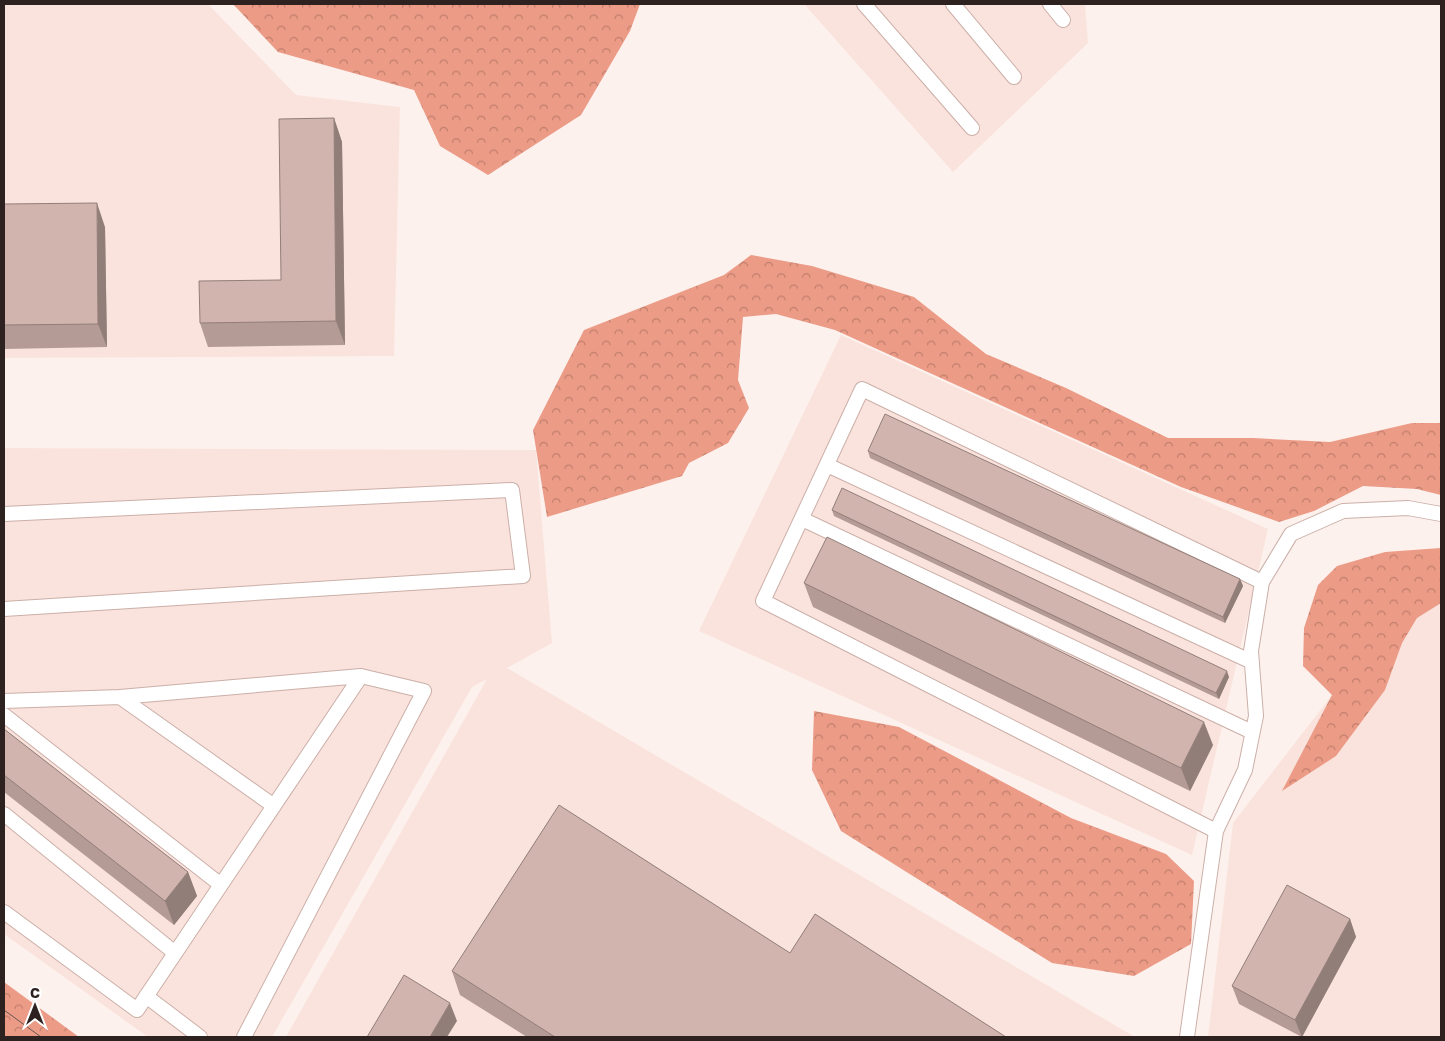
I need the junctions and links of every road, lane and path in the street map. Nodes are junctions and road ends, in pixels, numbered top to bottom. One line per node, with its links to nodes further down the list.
1 (864, 4): 6 (lane)
2 (953, 4): 5 (lane)
3 (1050, 4): 4 (lane)
4 (1063, 20)
5 (1014, 77)
6 (972, 128)
7 (827, 465): 10 (lane); 11 (lane); 13 (lane)
8 (4, 514): 12 (lane)
9 (1441, 514): 11 (lane)
10 (802, 519): 18 (lane); 21 (lane)
11 (1262, 582): 13 (lane)
12 (4, 608)
13 (1252, 662): 18 (lane)
14 (360, 676): 15 (lane); 19 (lane); 27 (lane)
15 (120, 697): 16 (lane); 19 (lane)
16 (4, 701)
17 (4, 715): 22 (lane)
18 (1252, 732): 21 (lane)
19 (274, 806): 22 (lane)
20 (4, 814): 24 (lane)
21 (1216, 831): 28 (lane)
22 (220, 885): 24 (lane)
23 (4, 912): 25 (lane)
24 (175, 953): 25 (lane)
25 (146, 996): 26 (lane)
26 (200, 1037)
27 (244, 1037)
28 (1187, 1037)

